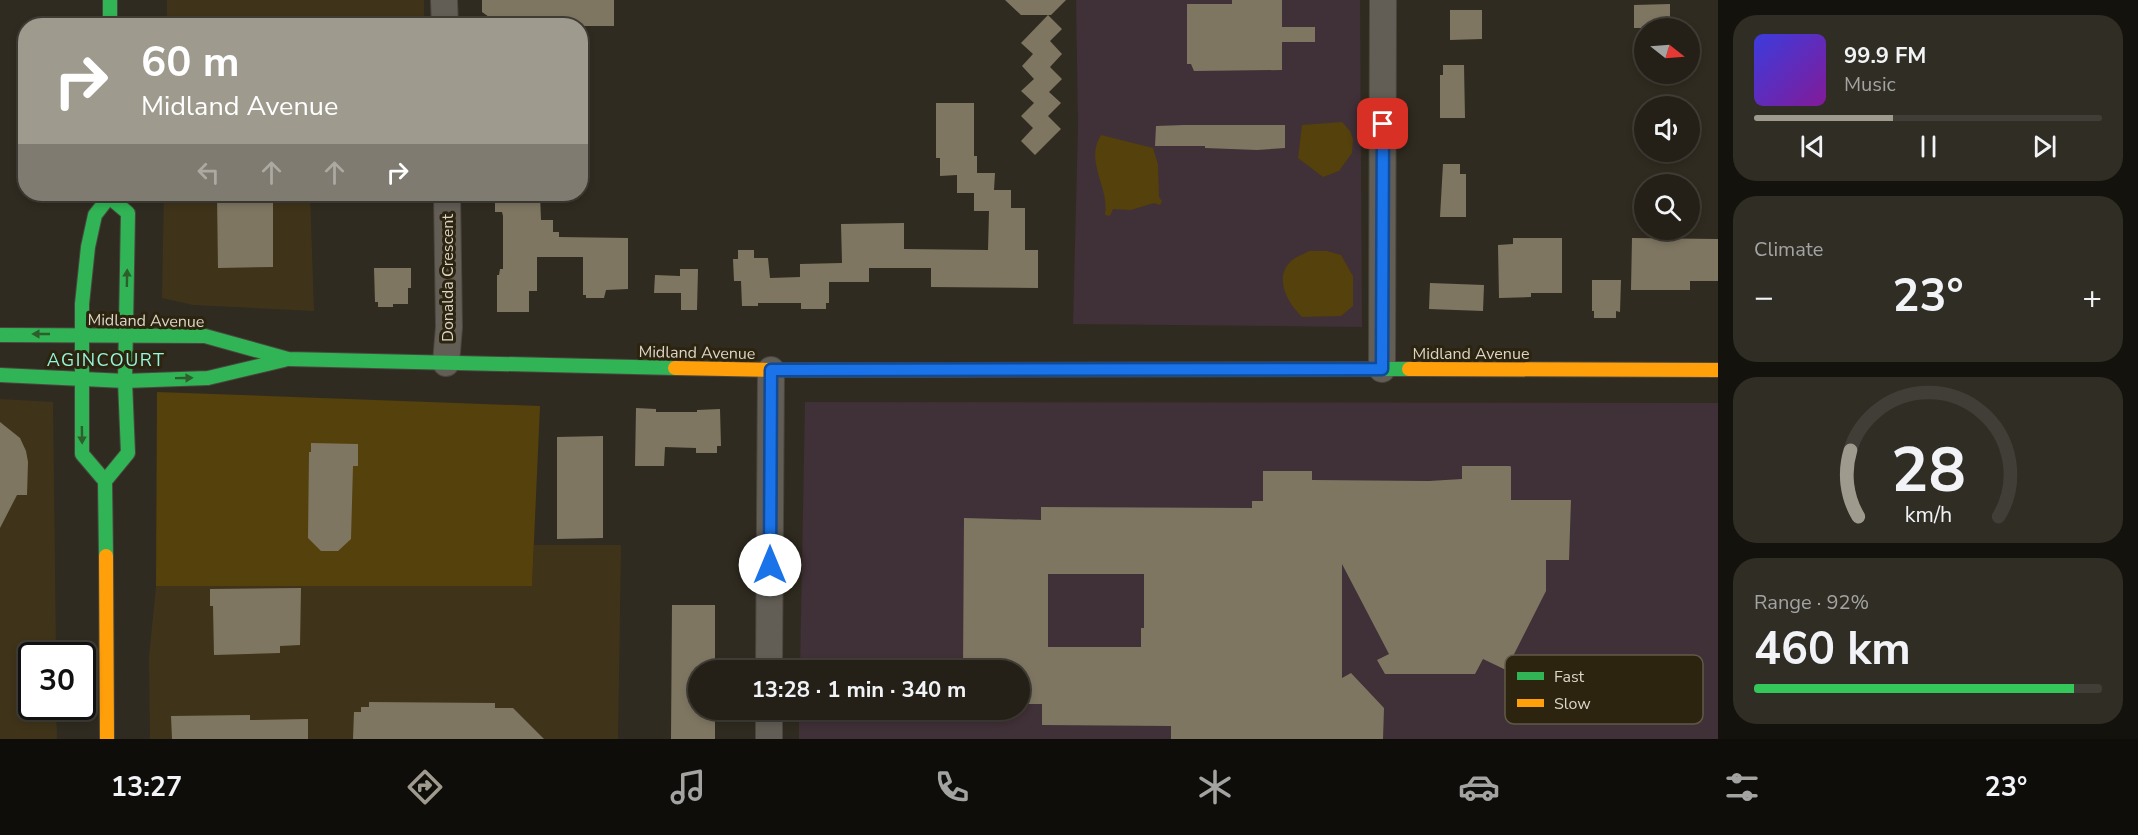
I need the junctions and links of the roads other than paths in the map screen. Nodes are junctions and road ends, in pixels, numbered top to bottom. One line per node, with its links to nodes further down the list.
1 (110, 0): 4 (main road)
2 (444, 0): 5 (street)
3 (1383, 0): 14 (street)
4 (110, 18)
5 (445, 18)
6 (105, 201): 9 (main road)
7 (115, 201): 11 (main road, one-way to 7)
8 (447, 201): 13 (street, Donalda Crescent)
9 (82, 334): 10 (main road, Midland Avenue, one-way to 10); 11 (main road, Midland Avenue); 18 (main road)
10 (0, 335)
11 (127, 336): 12 (main road, Midland Avenue); 19 (main road)
12 (288, 359): 13 (main road, Midland Avenue); 19 (main road, Midland Avenue, one-way to 12)
13 (446, 363): 15 (main road, Midland Avenue)
14 (1382, 369): 15 (main road, Midland Avenue); 16 (main road, Midland Avenue)
15 (771, 370): 21 (street)
16 (1718, 370)
17 (0, 375): 18 (main road, Midland Avenue)
18 (81, 379): 19 (main road, Midland Avenue); 20 (main road, one-way to 20)
19 (125, 381): 20 (main road)
20 (105, 481): 23 (main road)
21 (770, 660)
22 (769, 720): 24 (street)
23 (107, 739)
24 (769, 739)

